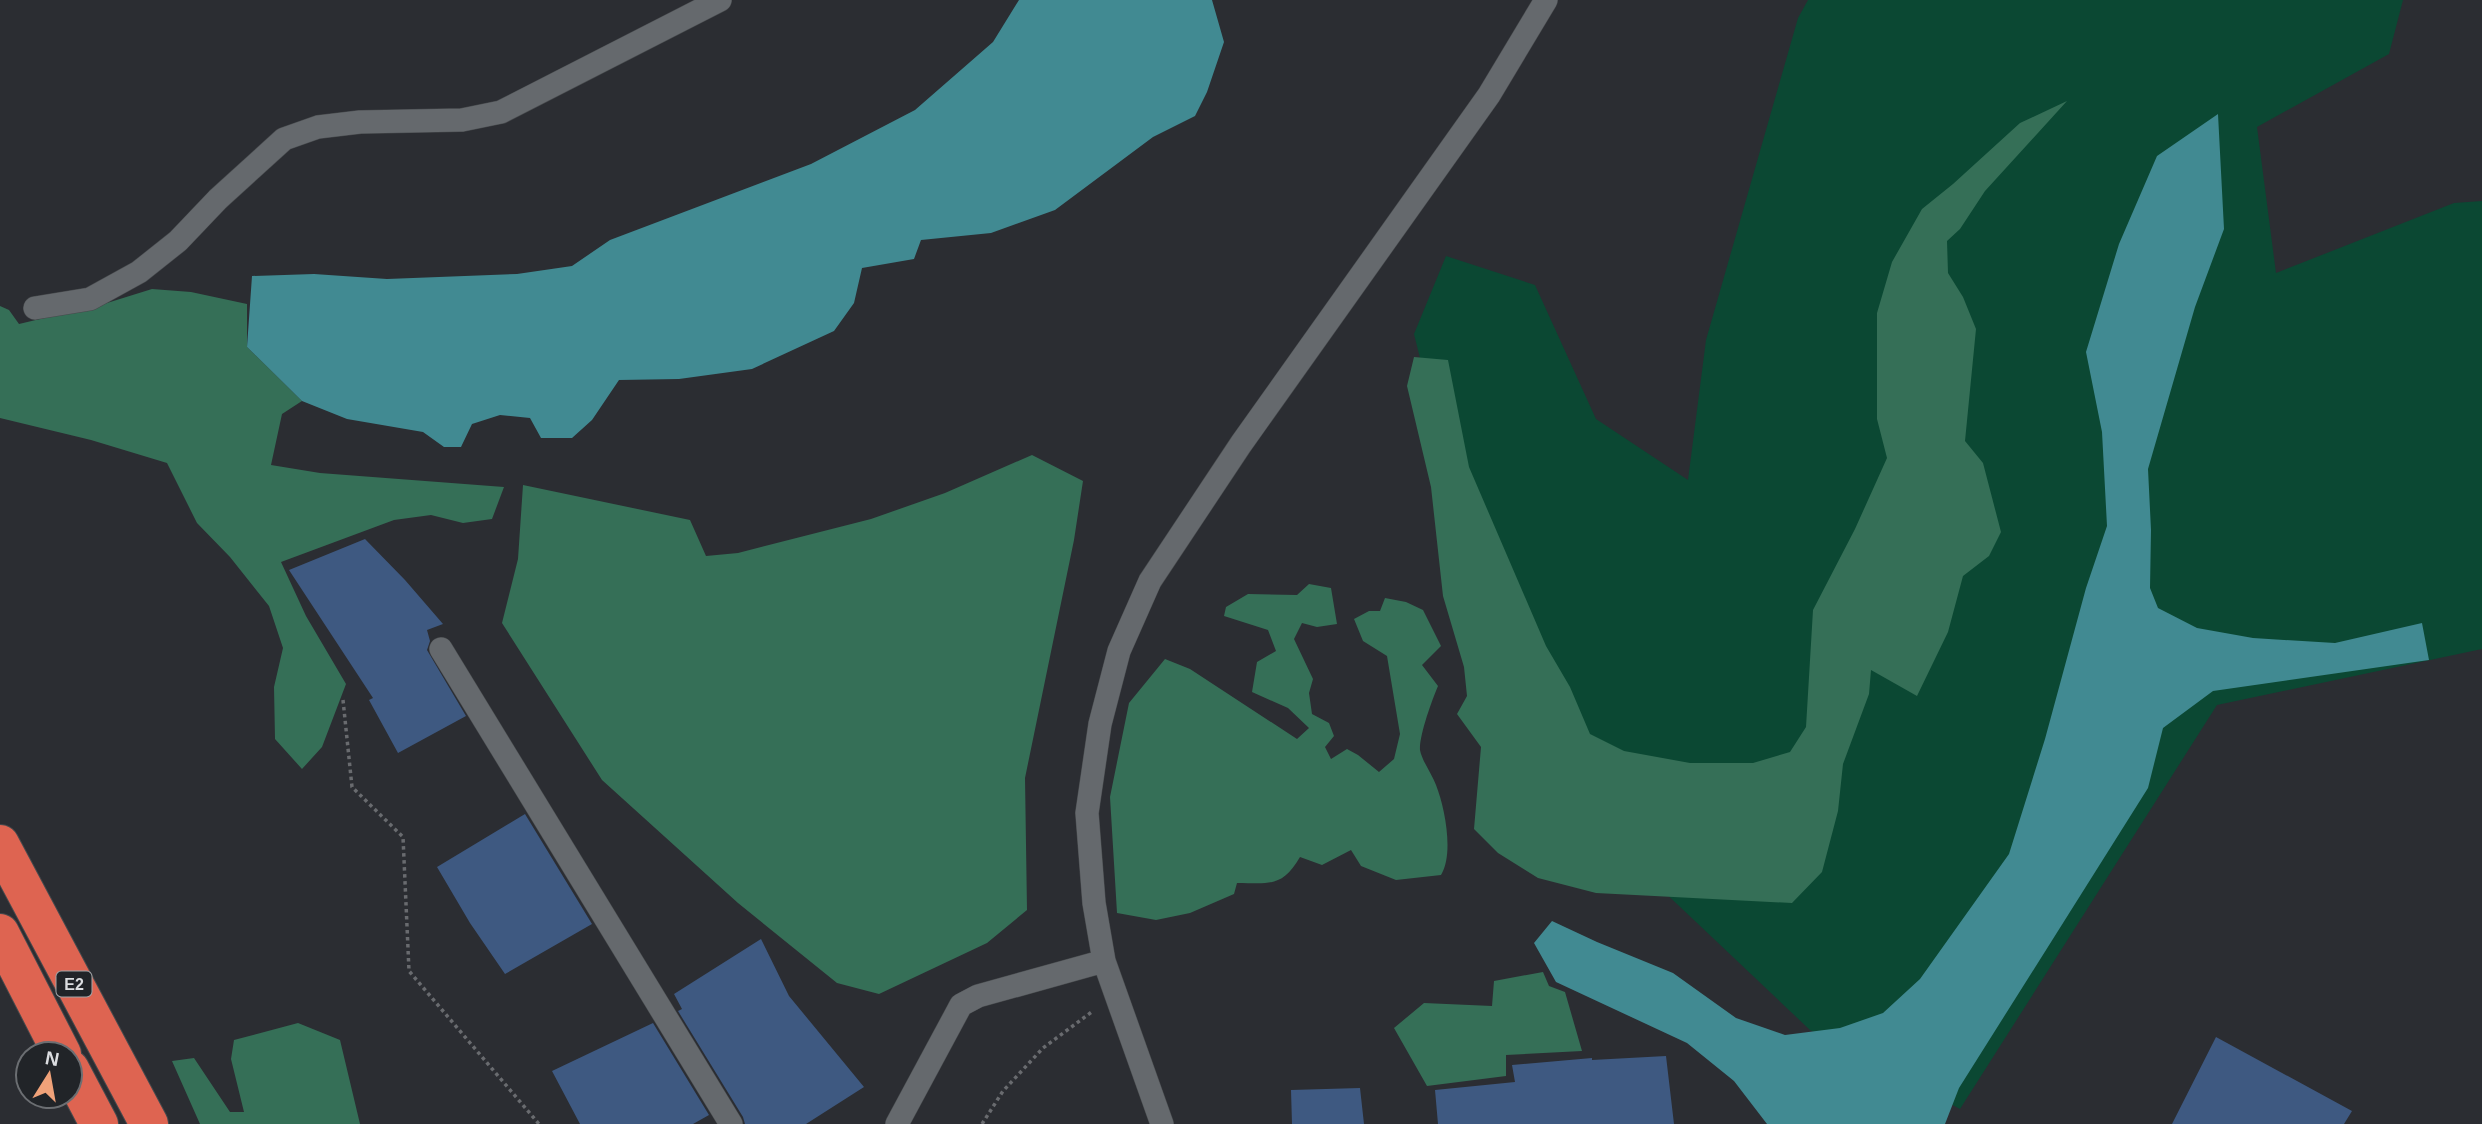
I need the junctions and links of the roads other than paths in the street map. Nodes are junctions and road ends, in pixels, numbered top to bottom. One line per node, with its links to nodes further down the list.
1 (720, 0): 3 (street)
2 (1546, 0): 7 (street)
3 (35, 308)
4 (441, 649): 12 (street)
5 (0, 844): 11 (highway, E2)
6 (0, 933): 8 (highway, E2)
7 (1104, 961): 13 (street); 14 (street)
8 (55, 1040)
9 (84, 1096): 10 (highway)
10 (99, 1124)
11 (149, 1124)
12 (731, 1124)
13 (897, 1124)
14 (1162, 1124)

